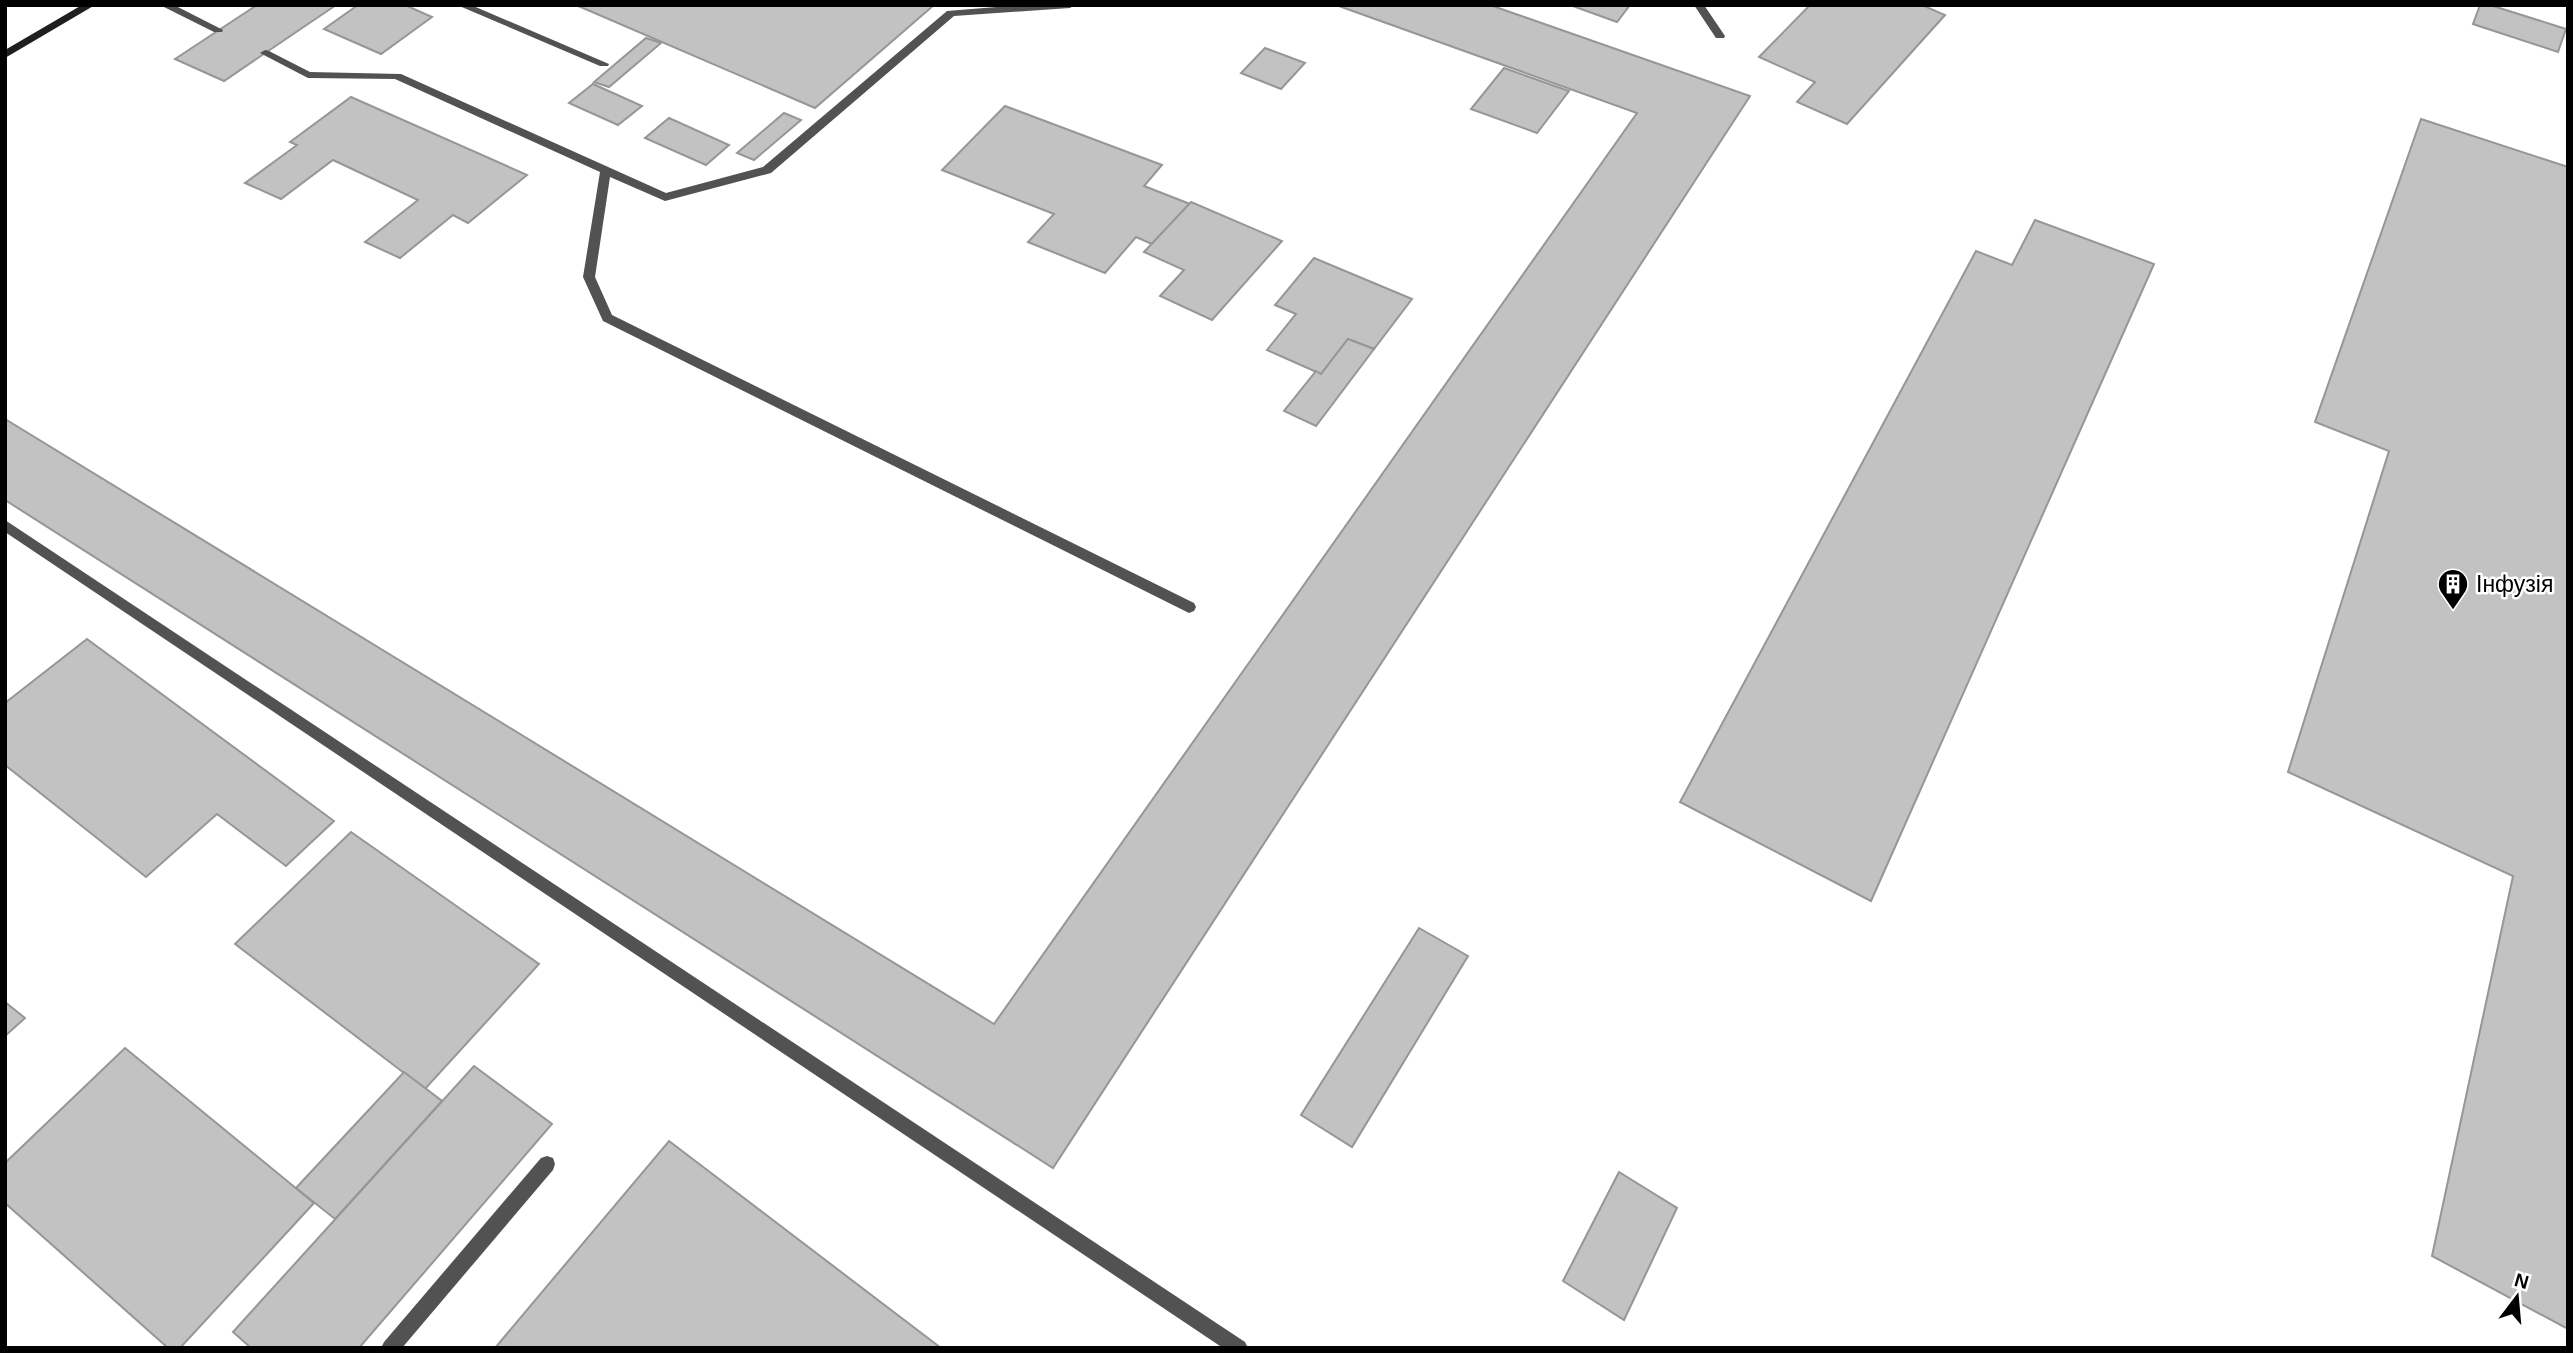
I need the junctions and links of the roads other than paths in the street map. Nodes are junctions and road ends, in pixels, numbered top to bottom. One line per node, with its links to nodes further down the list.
1 (90, 5): 9 (street)
2 (164, 5): 6 (lane)
3 (462, 5): 10 (lane)
4 (1070, 5): 11 (lane)
5 (1699, 5): 7 (lane)
6 (218, 30)
7 (1720, 36)
8 (265, 53): 11 (lane)
9 (5, 55)
10 (604, 64)
11 (606, 170): 13 (lane)
12 (5, 525): 16 (lane)
13 (1189, 607)
14 (547, 1164): 15 (lane)
15 (390, 1348)
16 (1239, 1348)

